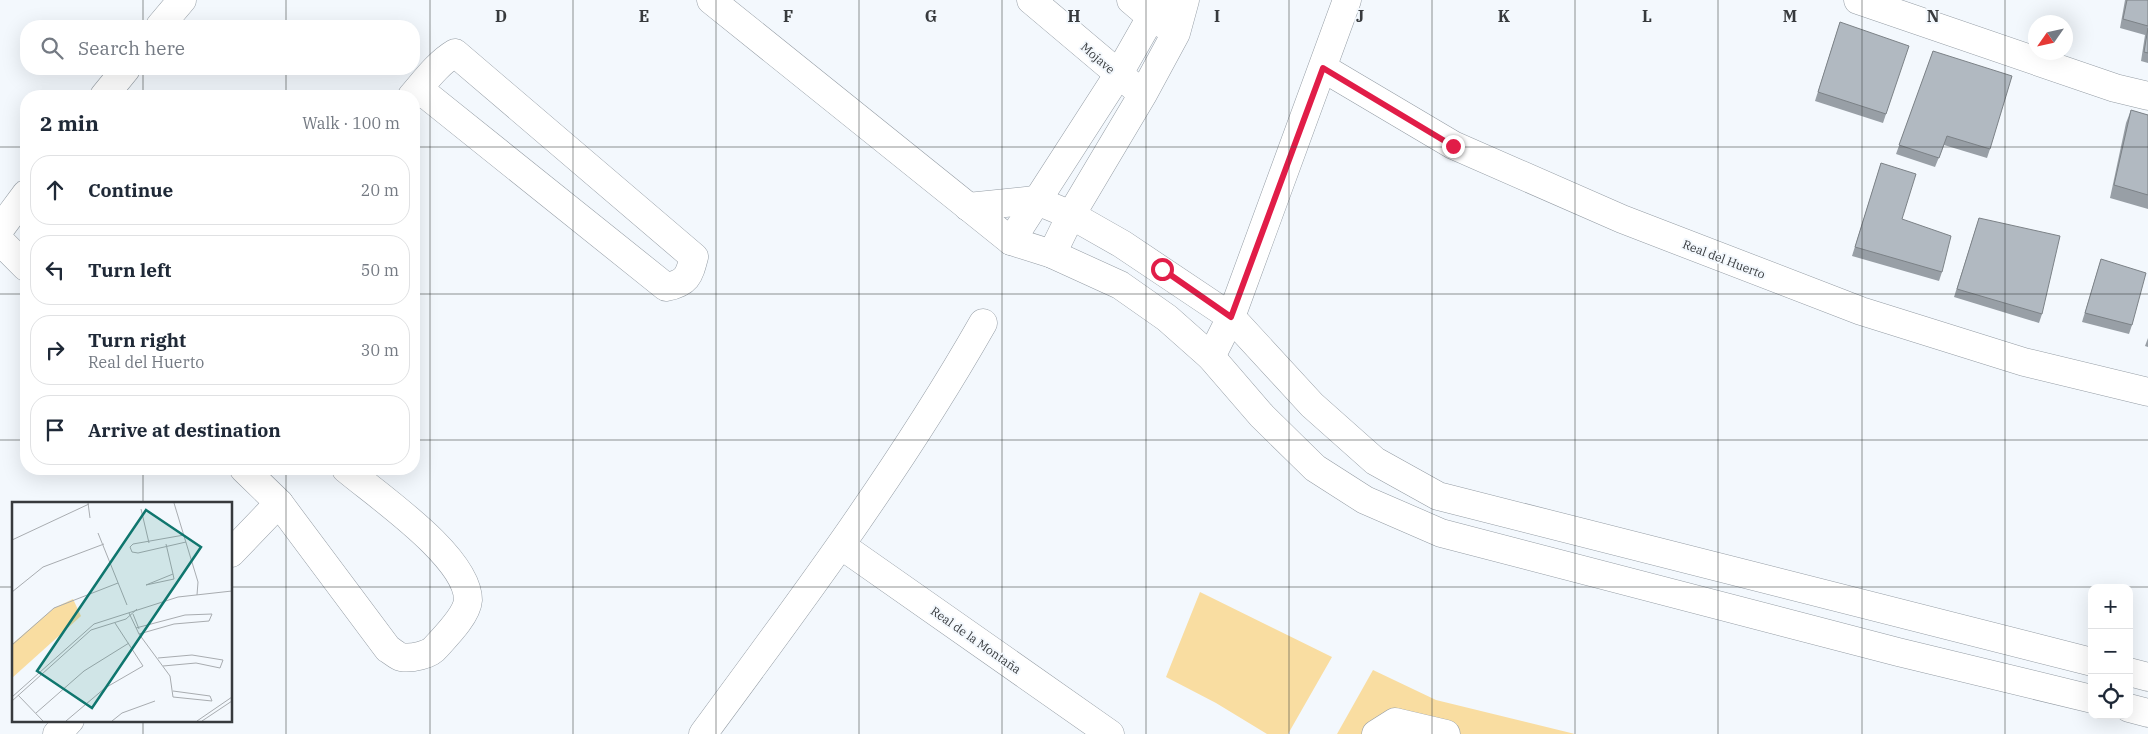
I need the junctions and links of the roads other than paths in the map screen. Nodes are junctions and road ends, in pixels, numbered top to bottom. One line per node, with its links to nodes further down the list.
1 (182, 0): 9 (street)
2 (711, 0): 21 (street)
3 (1030, 0): 13 (street, Mojave)
4 (1131, 0): 8 (street)
5 (1185, 0): 10 (street)
6 (1347, 0): 11 (street)
7 (1858, 0): 17 (street)
8 (1158, 9): 10 (street); 13 (street)
9 (165, 20)
10 (1176, 33): 16 (street)
11 (1323, 68): 28 (street); 31 (street, Real del Huerto)
12 (121, 75): 14 (street)
13 (1118, 75): 16 (street, Mojave); 19 (street)
14 (109, 90)
15 (418, 90): 18 (street)
16 (1143, 94): 22 (street)
17 (2148, 96)
18 (420, 97)
19 (1035, 200): 21 (street); 22 (street); 25 (street)
20 (20, 202): 23 (street)
21 (968, 207): 25 (street)
22 (1071, 215): 26 (street); 28 (street)
23 (0, 229)
24 (0, 241): 27 (street)
25 (1011, 241): 26 (street)
26 (1052, 254): 30 (street)
27 (20, 261)
28 (1231, 317): 30 (street); 37 (street)
29 (983, 323): 35 (street)
30 (1211, 357): 38 (street)
31 (2148, 392)
32 (250, 475): 34 (street)
33 (353, 475): 34 (street)
34 (279, 503): 36 (street)
35 (842, 546): 47 (street); 48 (street, Real de la Montaña)
36 (232, 551)
37 (1906, 614): 38 (street); 39 (street)
38 (1898, 652): 42 (street)
39 (2088, 661)
40 (2133, 673): 41 (street)
41 (2148, 677)
42 (2088, 698)
43 (2133, 709): 44 (street)
44 (2148, 713)
45 (68, 722): 46 (street)
46 (57, 734)
47 (703, 734)
48 (1110, 734)
49 (1376, 734): 50 (street)
50 (1446, 734)

